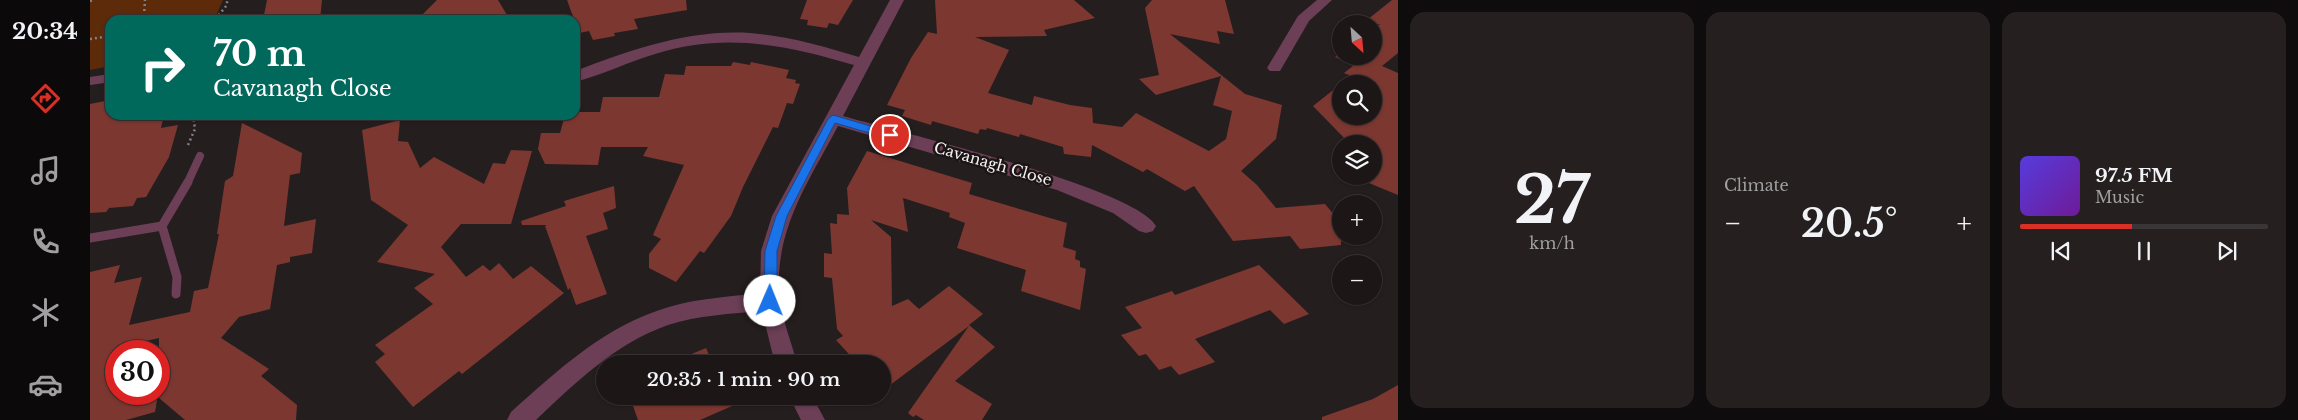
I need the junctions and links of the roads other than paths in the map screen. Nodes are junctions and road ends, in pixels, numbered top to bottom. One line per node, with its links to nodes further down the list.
1 (897, 0): 3 (street)
2 (1325, 0): 4 (street)
3 (864, 63): 5 (street); 8 (street)
4 (1275, 68)
5 (580, 75)
6 (105, 79): 7 (lane)
7 (90, 81)
8 (833, 119): 11 (street, Cavanagh Close); 14 (street)
9 (200, 156): 10 (lane)
10 (162, 226): 12 (lane); 13 (lane)
11 (1146, 226)
12 (90, 238)
13 (176, 294)
14 (770, 301): 15 (street); 17 (street)
15 (784, 355)
16 (804, 405): 18 (street)
17 (519, 420)
18 (813, 420)

